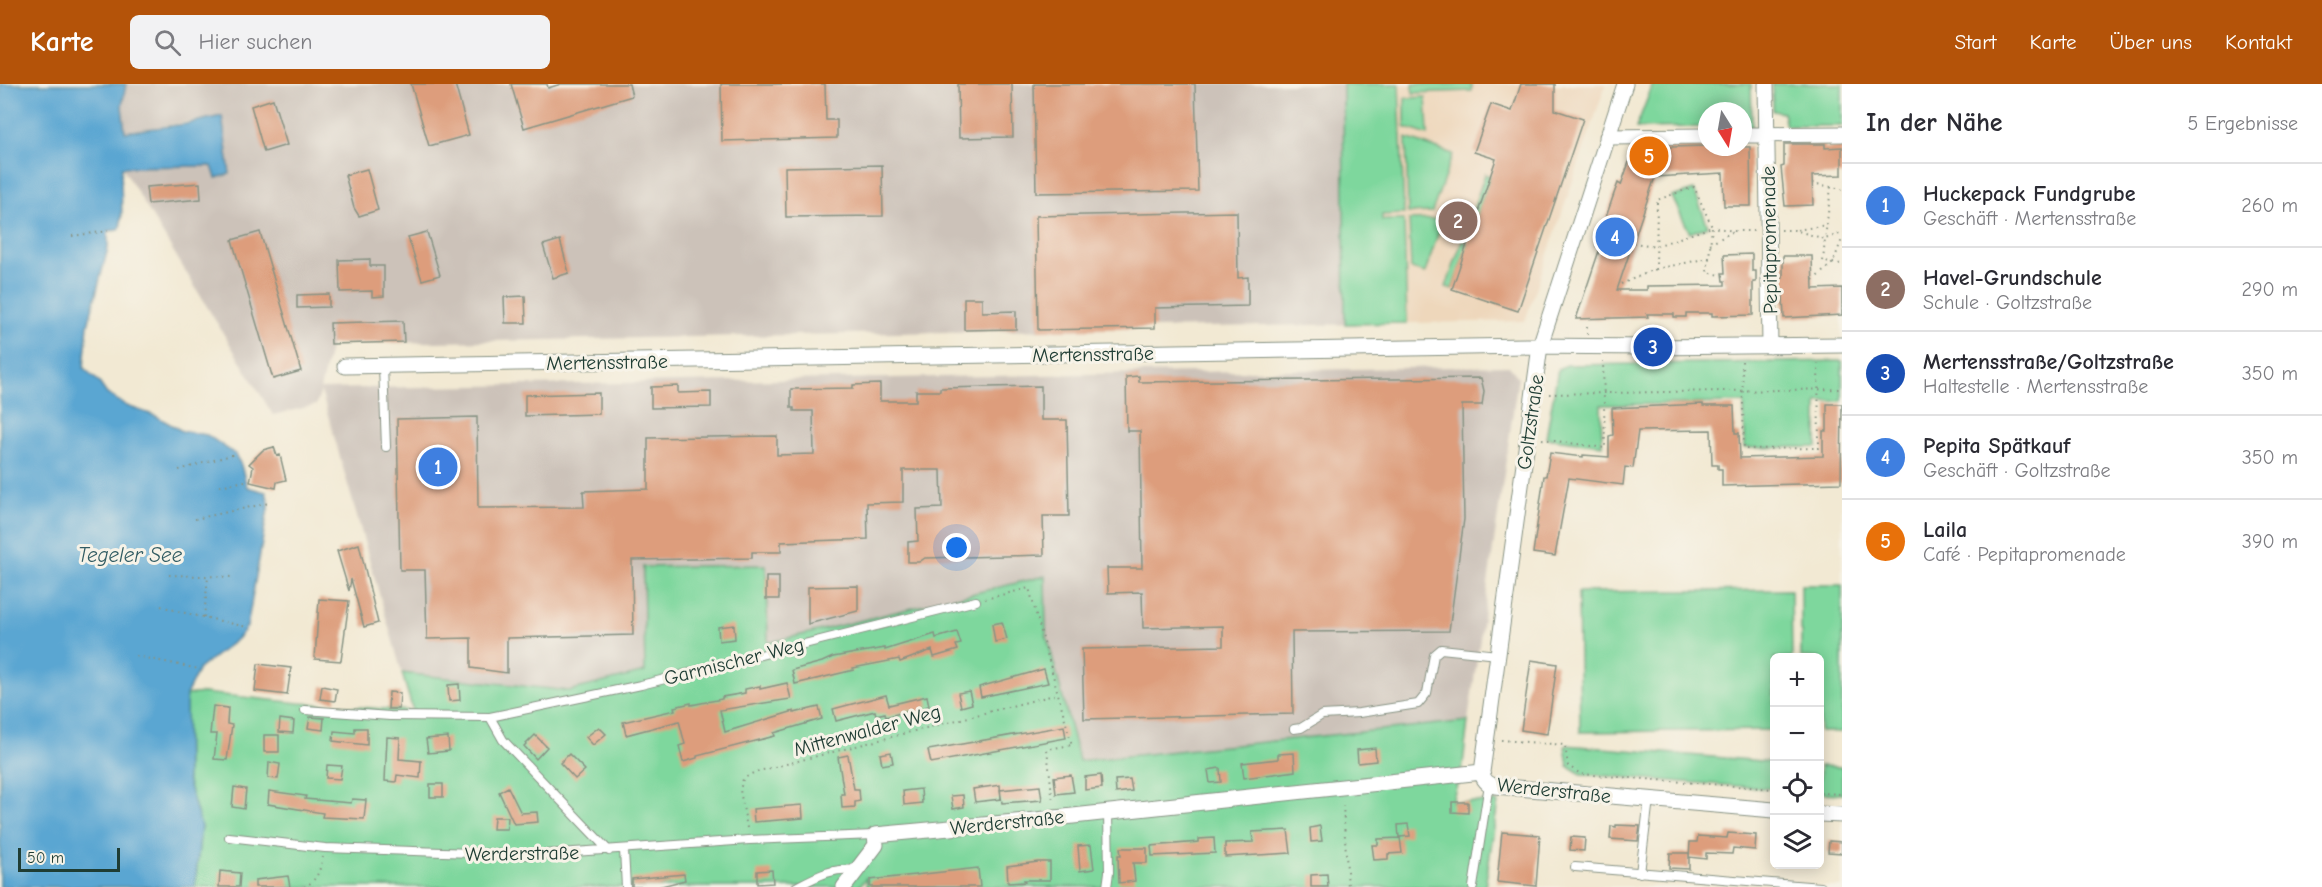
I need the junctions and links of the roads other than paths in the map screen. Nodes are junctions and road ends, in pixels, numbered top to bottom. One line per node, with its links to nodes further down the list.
1 (1625, 84): 7 (street, Goltzstraße)
2 (1766, 84): 5 (street, Pepitapromenade)
3 (1842, 134): 5 (street)
4 (1752, 135): 5 (street)
5 (1767, 135): 10 (street, Pepitapromenade)
6 (1698, 136): 7 (street)
7 (1607, 137): 9 (street, Goltzstraße)
8 (1842, 345): 10 (street, Mertensstraße)
9 (1540, 346): 10 (street, Mertensstraße); 12 (street, Mertensstraße); 15 (street, Goltzstraße)
10 (1770, 346)
11 (345, 366): 12 (street, Mertensstraße)
12 (383, 366): 13 (lane)
13 (386, 447)
14 (976, 601): 17 (lane, Garmischer Weg)
15 (1498, 655): 18 (lane); 19 (street, Goltzstraße)
16 (305, 710): 17 (lane, Garmischer Weg)
17 (490, 717): 28 (lane)
18 (1294, 729)
19 (1486, 778): 20 (street, Werderstraße); 22 (street, Werderstraße); 36 (lane)
20 (1649, 799): 21 (street, Werderstraße); 31 (lane)
21 (1770, 810)
22 (1108, 812): 25 (street, Werderstraße); 35 (lane)
23 (1824, 814): 24 (street)
24 (1842, 815)
25 (875, 835): 27 (lane, Werderstraße); 30 (street)
26 (229, 837): 28 (lane, Werderstraße)
27 (624, 849): 28 (lane, Werderstraße); 32 (lane)
28 (609, 851)
29 (1575, 867): 31 (lane)
30 (857, 870): 33 (lane); 34 (street)
31 (1640, 873): 37 (lane)
32 (626, 887)
33 (796, 887)
34 (844, 887)
35 (1107, 887)
36 (1473, 887)
37 (1821, 887)

